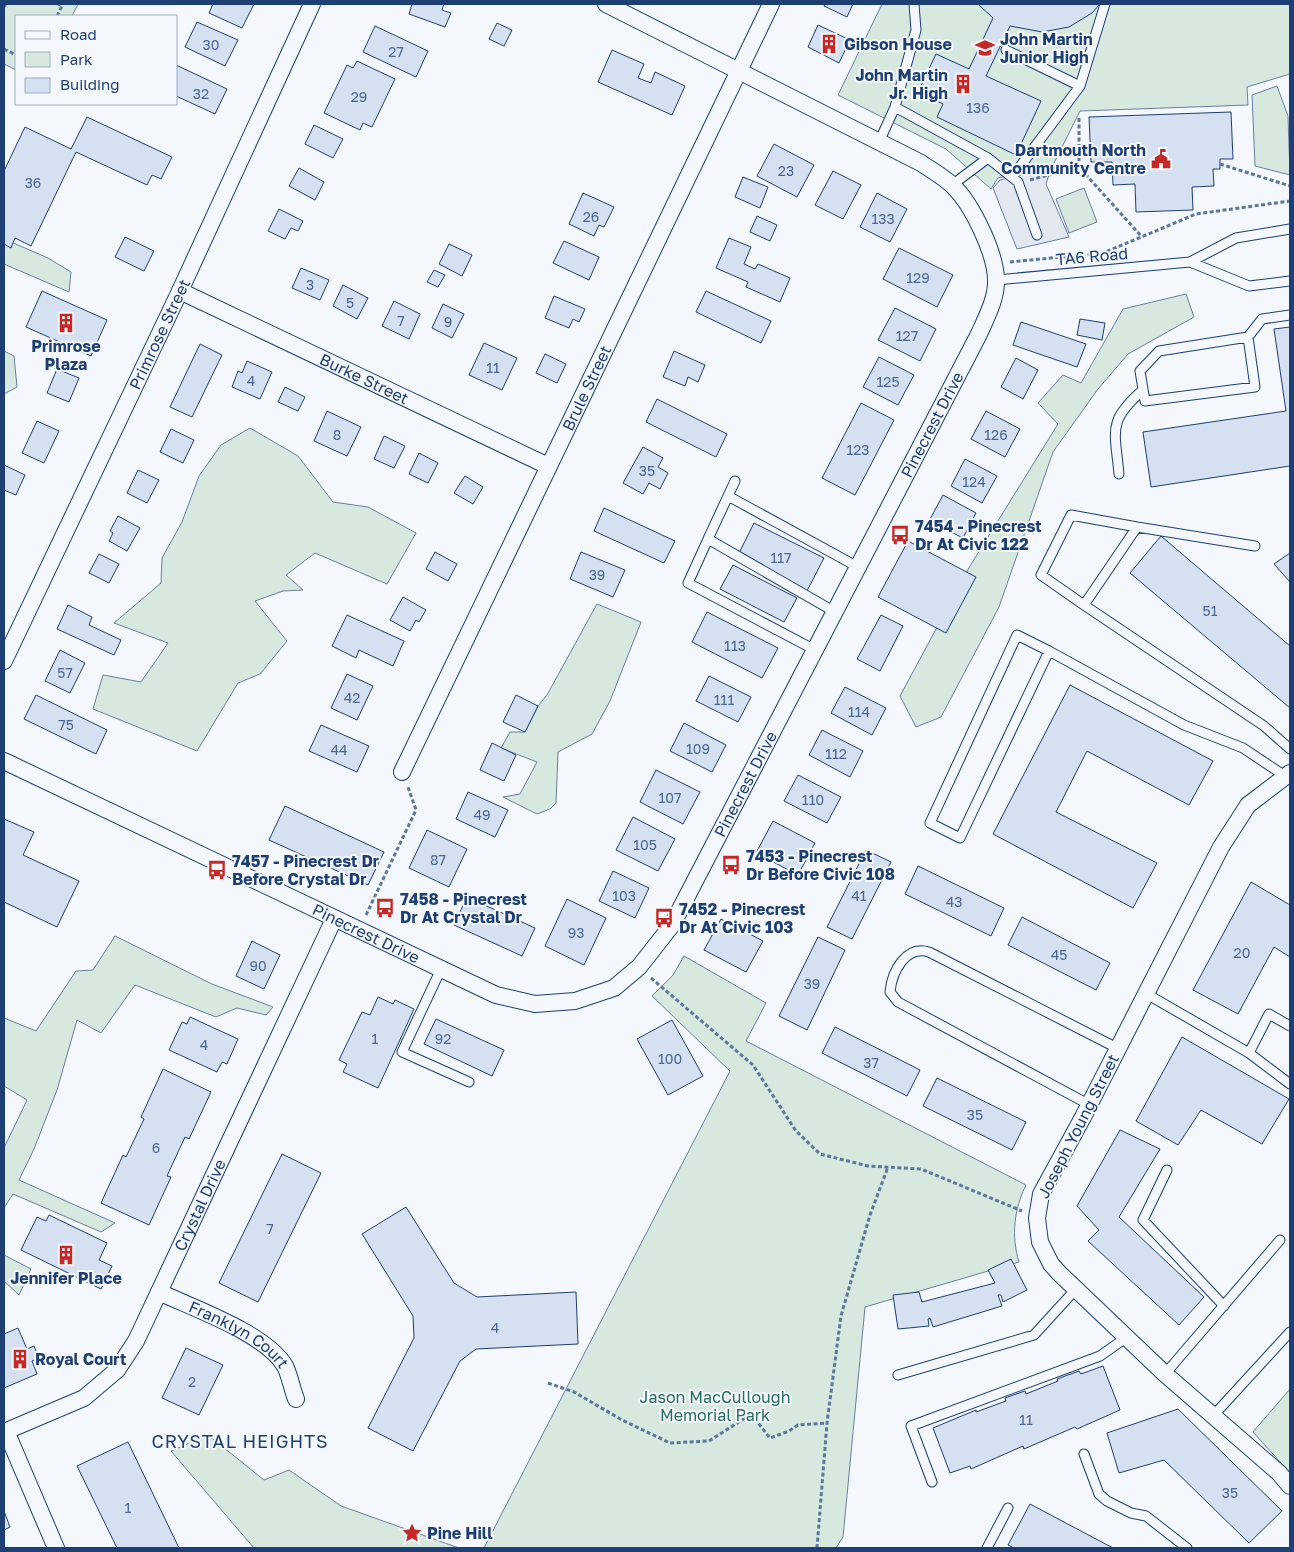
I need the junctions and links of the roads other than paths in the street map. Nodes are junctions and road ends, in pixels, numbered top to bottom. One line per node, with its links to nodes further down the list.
1 (312, 4): 19 (street, Primrose Street)
2 (606, 4): 7 (street)
3 (771, 4): 7 (street, Brule Street)
4 (914, 4): 9 (lane)
5 (1105, 4): 8 (lane)
6 (1006, 50): 8 (lane)
7 (740, 71): 10 (street); 23 (street, Brule Street)
8 (1080, 86): 12 (lane)
9 (896, 107): 10 (lane); 11 (lane)
10 (879, 142): 13 (street)
11 (988, 158): 12 (lane); 13 (lane)
12 (1016, 179): 15 (lane)
13 (952, 185): 17 (street)
14 (1290, 229): 16 (lane, TA6 Road)
15 (1037, 235)
16 (1190, 262): 17 (lane, TA6 Road); 18 (lane, TA6 Road)
17 (995, 272): 30 (street, Pinecrest Drive)
18 (1290, 281)
19 (180, 291): 23 (street, Burke Street); 35 (street, Primrose Street)
20 (1290, 316): 21 (lane)
21 (1248, 337): 22 (lane); 22 (lane)
22 (1143, 390): 24 (lane)
23 (548, 466): 38 (street, Brule Street)
24 (1119, 474)
25 (735, 482): 26 (lane)
26 (728, 496): 28 (lane); 30 (lane)
27 (1137, 526): 29 (lane); 31 (lane); 31 (lane)
28 (708, 539): 32 (lane); 33 (lane)
29 (1255, 546)
30 (858, 567): 32 (street, Pinecrest Drive)
31 (1084, 604): 36 (lane)
32 (834, 612): 33 (street, Pinecrest Drive)
33 (815, 650): 41 (street, Pinecrest Drive)
34 (1049, 651): 34 (lane); 39 (lane)
35 (4, 661)
36 (1290, 750)
37 (4, 761): 40 (street, Pinecrest Drive)
38 (402, 772)
39 (1288, 774): 42 (street, Joseph Young Street)
40 (334, 919): 41 (street, Pinecrest Drive); 52 (street, Crystal Drive)
41 (441, 970): 46 (lane)
42 (1144, 993): 44 (street, Joseph Young Street); 45 (lane)
43 (1290, 1026): 45 (lane)
44 (1118, 1048): 48 (street, Joseph Young Street); 48 (lane)
45 (1249, 1053): 47 (lane)
46 (469, 1082)
47 (1290, 1084)
48 (1088, 1104): 51 (street, Joseph Young Street)
49 (1167, 1170): 53 (lane)
50 (1280, 1240): 53 (lane)
51 (1076, 1289): 55 (street, Joseph Young Street); 57 (lane)
52 (159, 1292): 58 (street, Franklyn Court); 60 (street, Crystal Drive)
53 (1224, 1306): 56 (lane)
54 (1290, 1332): 59 (lane)
55 (1127, 1337): 56 (street, Joseph Young Street); 62 (lane)
56 (1165, 1374): 59 (street, Joseph Young Street)
57 (898, 1375)
58 (296, 1400)
59 (1214, 1416): 63 (street, Joseph Young Street)
60 (5, 1431): 65 (street)
61 (1084, 1454): 67 (lane)
62 (932, 1482)
63 (1290, 1486)
64 (1008, 1508): 66 (lane)
65 (56, 1548)
66 (987, 1548)
67 (1187, 1548)

